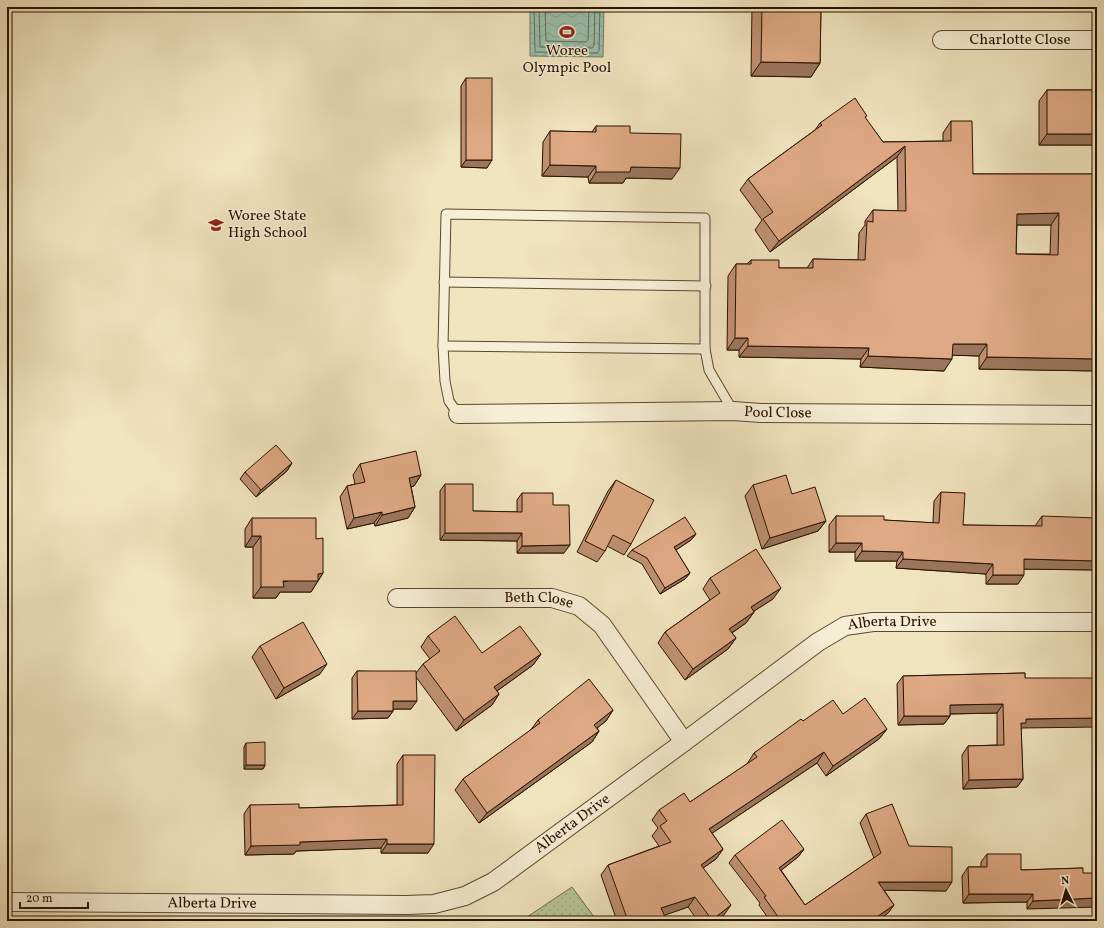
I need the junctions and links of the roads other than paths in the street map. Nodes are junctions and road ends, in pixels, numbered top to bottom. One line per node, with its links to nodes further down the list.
1 (942, 40): 2 (street, Charlotte Close)
2 (1097, 40)
3 (444, 282): 4 (lane); 4 (lane); 5 (lane)
4 (706, 286): 6 (lane)
5 (443, 346): 6 (lane); 8 (lane)
6 (705, 349): 7 (lane)
7 (733, 411): 8 (street, Pool Close); 9 (street, Pool Close)
8 (458, 414)
9 (1097, 415)
10 (397, 598): 12 (street, Beth Close)
11 (1097, 622): 12 (street, Alberta Drive)
12 (684, 742): 13 (street, Alberta Drive)
13 (7, 902)

